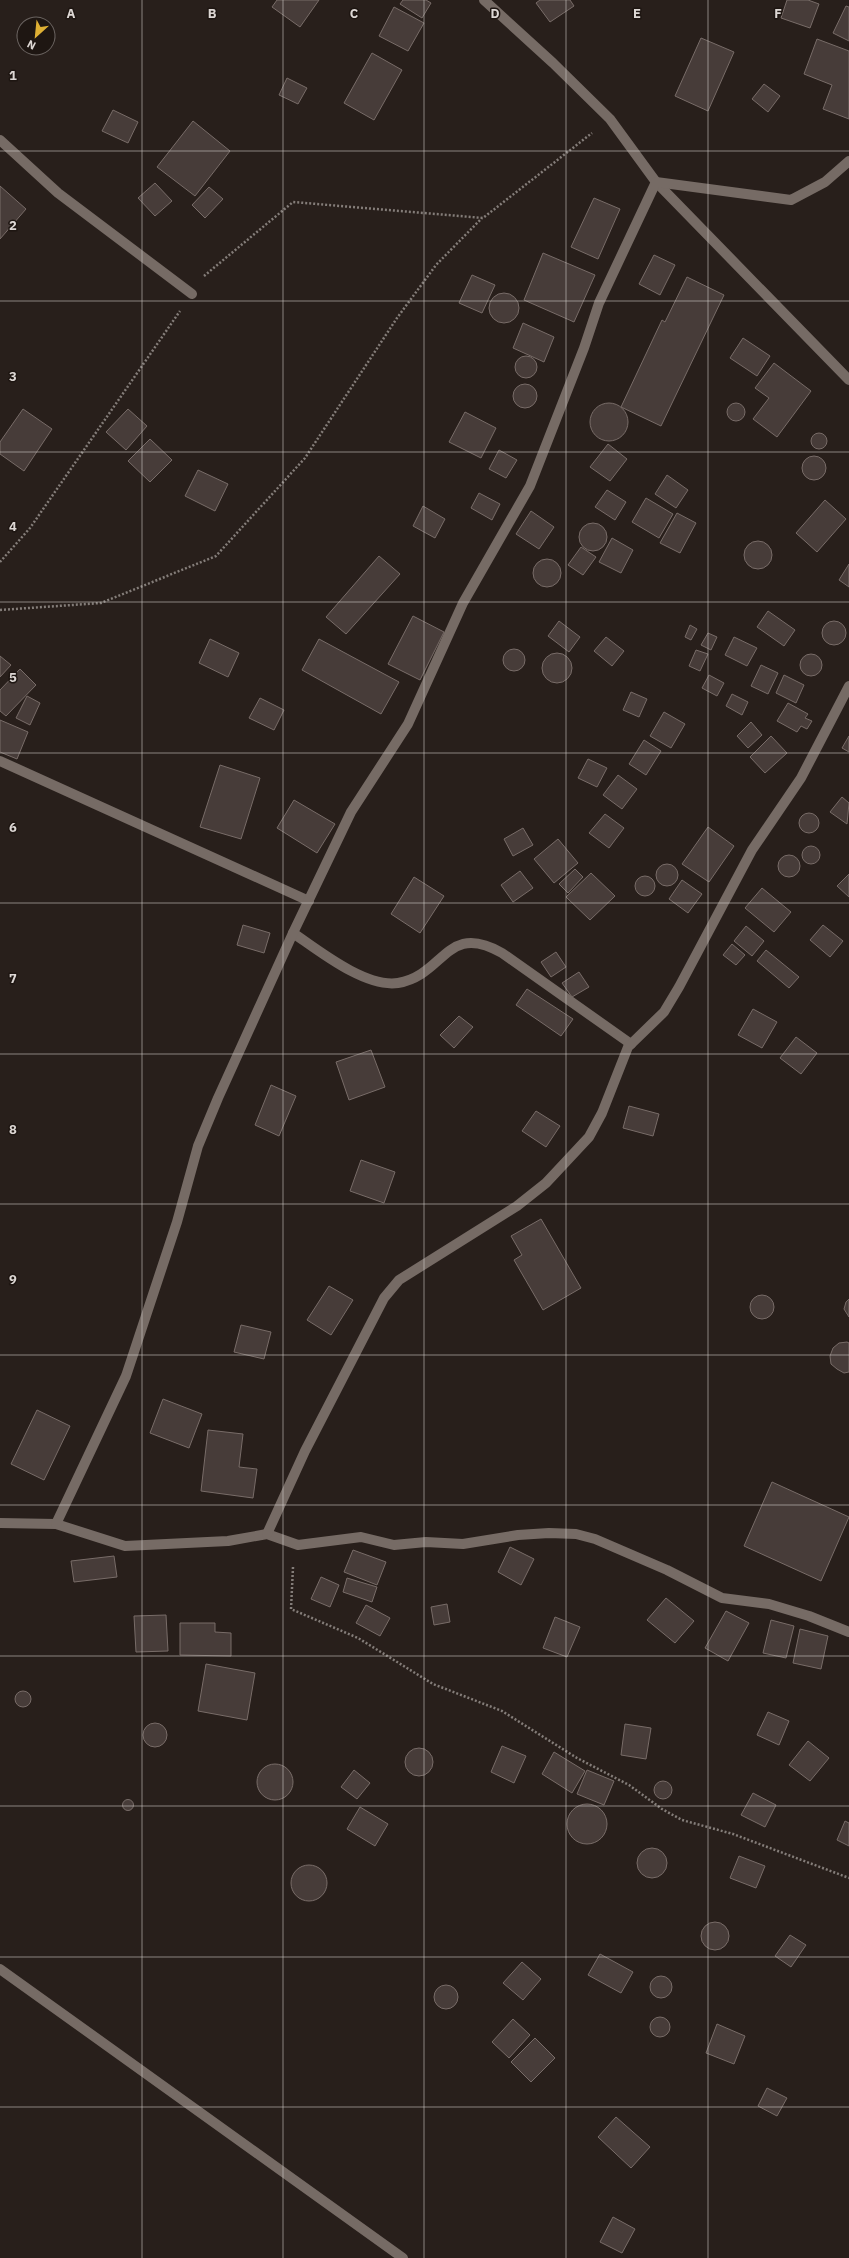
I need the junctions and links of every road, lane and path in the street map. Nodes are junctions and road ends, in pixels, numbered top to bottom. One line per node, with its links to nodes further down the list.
1 (484, 0): 2 (street)
2 (610, 119): 5 (street); 6 (path)
3 (0, 140): 7 (street)
4 (849, 161): 5 (street)
5 (656, 182): 8 (street); 13 (street)
6 (482, 218): 7 (path); 10 (path)
7 (192, 294): 9 (path)
8 (849, 380)
9 (0, 562)
10 (0, 610)
11 (849, 686): 15 (street)
12 (0, 761): 13 (street)
13 (309, 901): 14 (street)
14 (293, 933): 15 (street); 17 (street)
15 (631, 1044): 18 (street)
16 (0, 1523): 17 (street)
17 (56, 1524): 18 (street)
18 (267, 1534): 19 (street)
19 (298, 1545): 20 (street); 21 (path)
20 (849, 1632)
21 (849, 1878)
22 (0, 1969): 23 (street)
23 (403, 2258)

